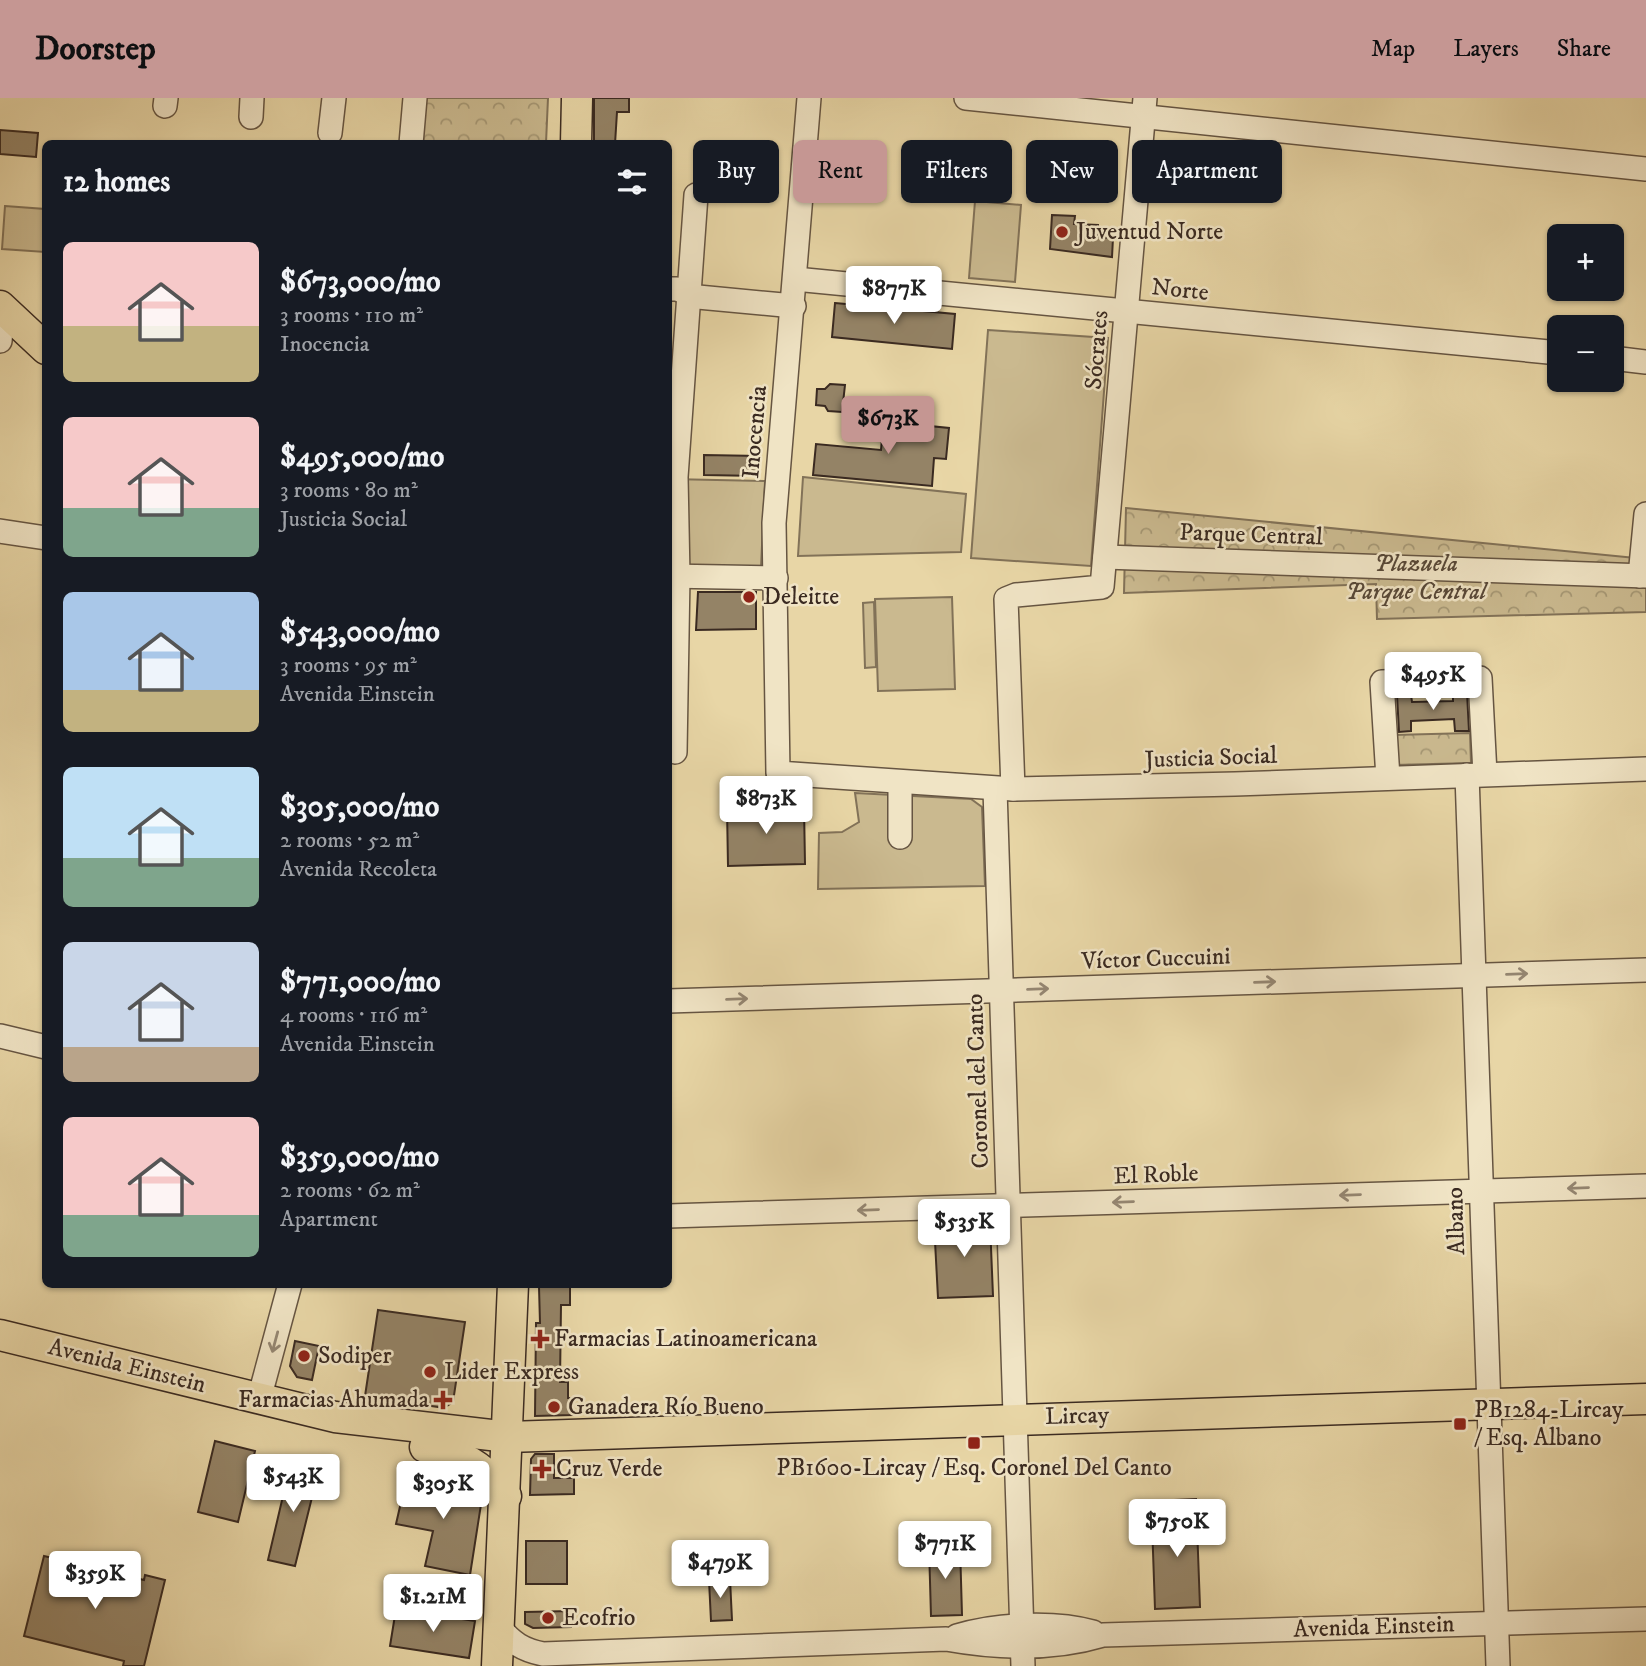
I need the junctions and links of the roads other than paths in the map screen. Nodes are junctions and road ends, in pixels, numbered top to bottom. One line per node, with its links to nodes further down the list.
1 (334, 98): 8 (street)
2 (415, 98): 9 (street)
3 (556, 98): 10 (main road)
4 (577, 98): 11 (main road)
5 (809, 98): 14 (street, Inocencia)
6 (966, 98): 7 (street)
7 (1145, 107): 12 (street); 18 (street, Sócrates)
8 (330, 133)
9 (411, 140)
10 (556, 140)
11 (576, 140)
12 (1646, 169)
13 (694, 203): 15 (street)
14 (796, 279): 16 (street, Inocencia); 18 (street, Norte)
15 (678, 291): 16 (street); 28 (street)
16 (794, 306): 30 (street, Inocencia)
17 (2, 308): 19 (street); 20 (main road)
18 (1127, 311): 21 (street, Norte); 27 (street, Sócrates)
19 (0, 341)
20 (42, 345)
21 (1547, 352)
22 (1624, 359): 23 (street)
23 (1646, 362)
24 (1646, 514): 29 (street)
25 (0, 531): 26 (street)
26 (42, 537)
27 (1105, 557): 29 (street, Parque Central); 31 (street, Sócrates)
28 (673, 576): 30 (street); 32 (street)
29 (1643, 576)
30 (776, 578): 34 (street, Inocencia)
31 (1102, 587): 38 (street, Coronel del Canto)
32 (674, 752)
33 (1646, 769): 35 (street, Justicia Social)
34 (778, 773): 37 (street, Justicia Social)
35 (1476, 775): 36 (street, Justicia Social); 36 (street, Albano); 41 (street, Albano)
36 (1388, 778): 38 (street, Justicia Social)
37 (901, 782): 38 (street, Justicia Social); 39 (street)
38 (1004, 789): 42 (street, Coronel del Canto)
39 (900, 837)
40 (1646, 970): 41 (street, Víctor Cuccuini, one-way to 40)
41 (1474, 975): 42 (street, Víctor Cuccuini, one-way to 41); 47 (street, Albano)
42 (1001, 990): 43 (street, Víctor Cuccuini, one-way to 42); 48 (street, Coronel del Canto)
43 (672, 1001)
44 (0, 1036): 45 (street)
45 (42, 1046)
46 (1646, 1186): 47 (street, El Roble, one-way to 47)
47 (1482, 1191): 48 (street, El Roble, one-way to 48); 55 (street, Albano)
48 (1009, 1206): 49 (street, El Roble, one-way to 49); 57 (street, Coronel del Canto)
49 (672, 1216)
50 (289, 1288): 53 (street, one-way to 53)
51 (513, 1288): 58 (main road)
52 (0, 1335): 53 (main road, Avenida Einstein)
53 (259, 1399): 56 (main road, Avenida Einstein)
54 (1646, 1399): 55 (main road, Lircay)
55 (1489, 1404): 57 (main road, Lircay); 62 (street, Albano)
56 (335, 1418): 58 (main road, Avenida Einstein); 59 (main road, Avenida Einstein)
57 (1016, 1418): 58 (main road, Lircay); 64 (street, Coronel del Canto)
58 (508, 1437): 59 (main road, Avenida Einstein); 60 (main road)
59 (425, 1447): 60 (main road)
60 (506, 1496): 63 (main road)
61 (1646, 1619): 62 (street, Avenida Einstein)
62 (1497, 1624): 64 (street, Avenida Einstein); 68 (street, Albano)
63 (499, 1627): 65 (street, Avenida Einstein); 66 (main road)
64 (1022, 1646): 65 (street, Avenida Einstein)
65 (543, 1654): 67 (street, Avenida Einstein)
66 (497, 1666)
67 (515, 1666)
68 (1498, 1666)

